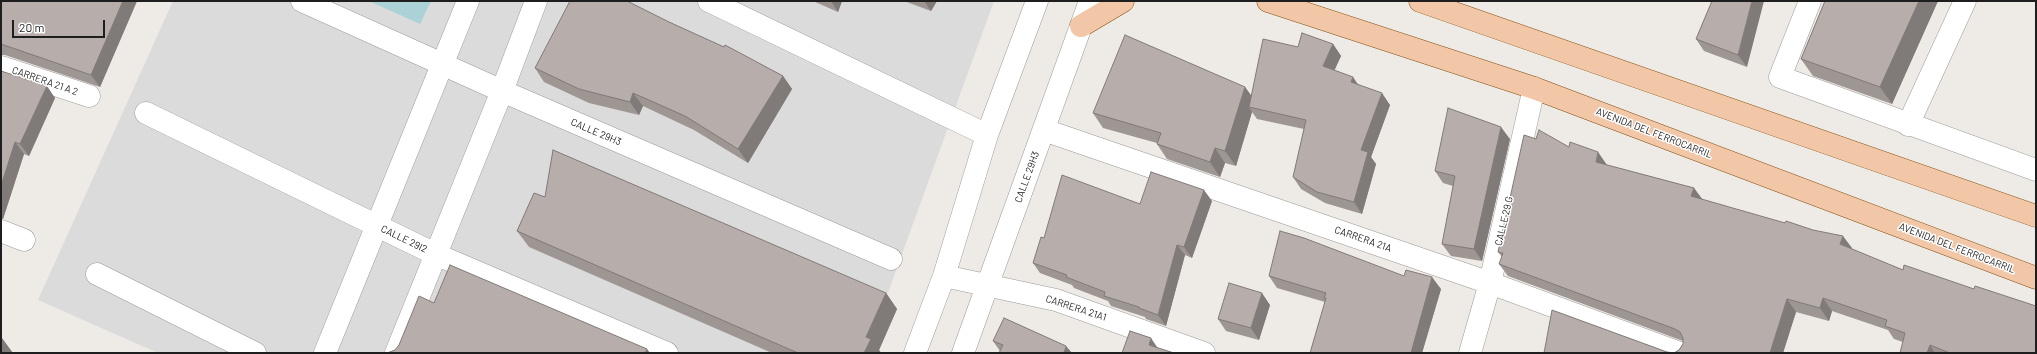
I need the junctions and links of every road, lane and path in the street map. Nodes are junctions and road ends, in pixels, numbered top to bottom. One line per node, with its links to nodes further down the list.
1 (302, 1): 13 (street, CALLE 29H3)
2 (468, 1): 13 (street)
3 (536, 1): 16 (street)
4 (709, 1): 21 (street)
5 (1037, 1): 21 (street)
6 (1090, 1): 12 (street, CALLE 29H3)
7 (1123, 1): 12 (main road)
8 (1268, 1): 15 (main road, AVENIDA DEL FERROCARRIL)
9 (1420, 1): 23 (main road)
10 (1810, 1): 19 (street)
11 (1965, 1): 19 (street)
12 (1081, 26): 20 (street, CALLE 29H3)
13 (443, 65): 16 (street, CALLE 29H3); 24 (street)
14 (1, 67): 17 (street, CARRERA 21 A 2)
15 (1534, 88): 31 (main road, AVENIDA DEL FERROCARRIL); 32 (street, CALLE 29 G)
16 (502, 92): 27 (street); 28 (street, CALLE 29H3)
17 (89, 96)
18 (146, 113): 24 (street, CALLE 29I2)
19 (1908, 125): 22 (street)
20 (1044, 130): 32 (street, CARRERA 21A); 33 (street, CALLE 29H3)
21 (988, 135): 30 (street)
22 (2036, 170)
23 (2036, 216)
24 (376, 225): 27 (street, CALLE 29I2); 35 (street)
25 (1, 231): 26 (street)
26 (24, 240)
27 (435, 254): 36 (street); 37 (street, CALLE 29I2)
28 (891, 260)
29 (97, 274): 34 (street)
30 (944, 276): 33 (street, CARRERA 21A1); 38 (street)
31 (2036, 278)
32 (1490, 283): 41 (street, CALLE 29 G); 42 (street, CARRERA 21A)
33 (988, 286): 39 (street, CALLE 29H3); 40 (street, CARRERA 21A1)
34 (256, 353)
35 (325, 353)
36 (396, 353)
37 (667, 353)
38 (915, 353)
39 (963, 353)
40 (1204, 353)
41 (1470, 353)
42 (1680, 353)

